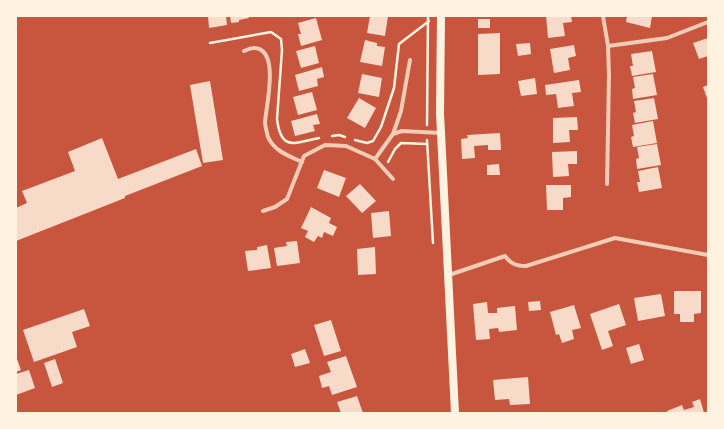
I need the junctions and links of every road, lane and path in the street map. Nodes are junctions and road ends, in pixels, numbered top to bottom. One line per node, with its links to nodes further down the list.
1 (441, 16): 9 (main road)
2 (602, 16): 6 (street)
3 (429, 22): 11 (path)
4 (708, 22): 6 (street)
5 (210, 43): 12 (path)
6 (608, 46): 18 (street)
7 (244, 51): 15 (street)
8 (410, 60): 10 (street)
9 (441, 133): 10 (street); 21 (main road)
10 (393, 134): 14 (street)
11 (331, 136)
12 (324, 138)
13 (427, 144): 16 (path)
14 (374, 159): 15 (street); 16 (street)
15 (302, 162): 19 (street)
16 (385, 170): 17 (street)
17 (392, 179)
18 (607, 184)
19 (263, 211)
20 (708, 255): 21 (street)
21 (449, 274): 22 (main road)
22 (455, 413)

